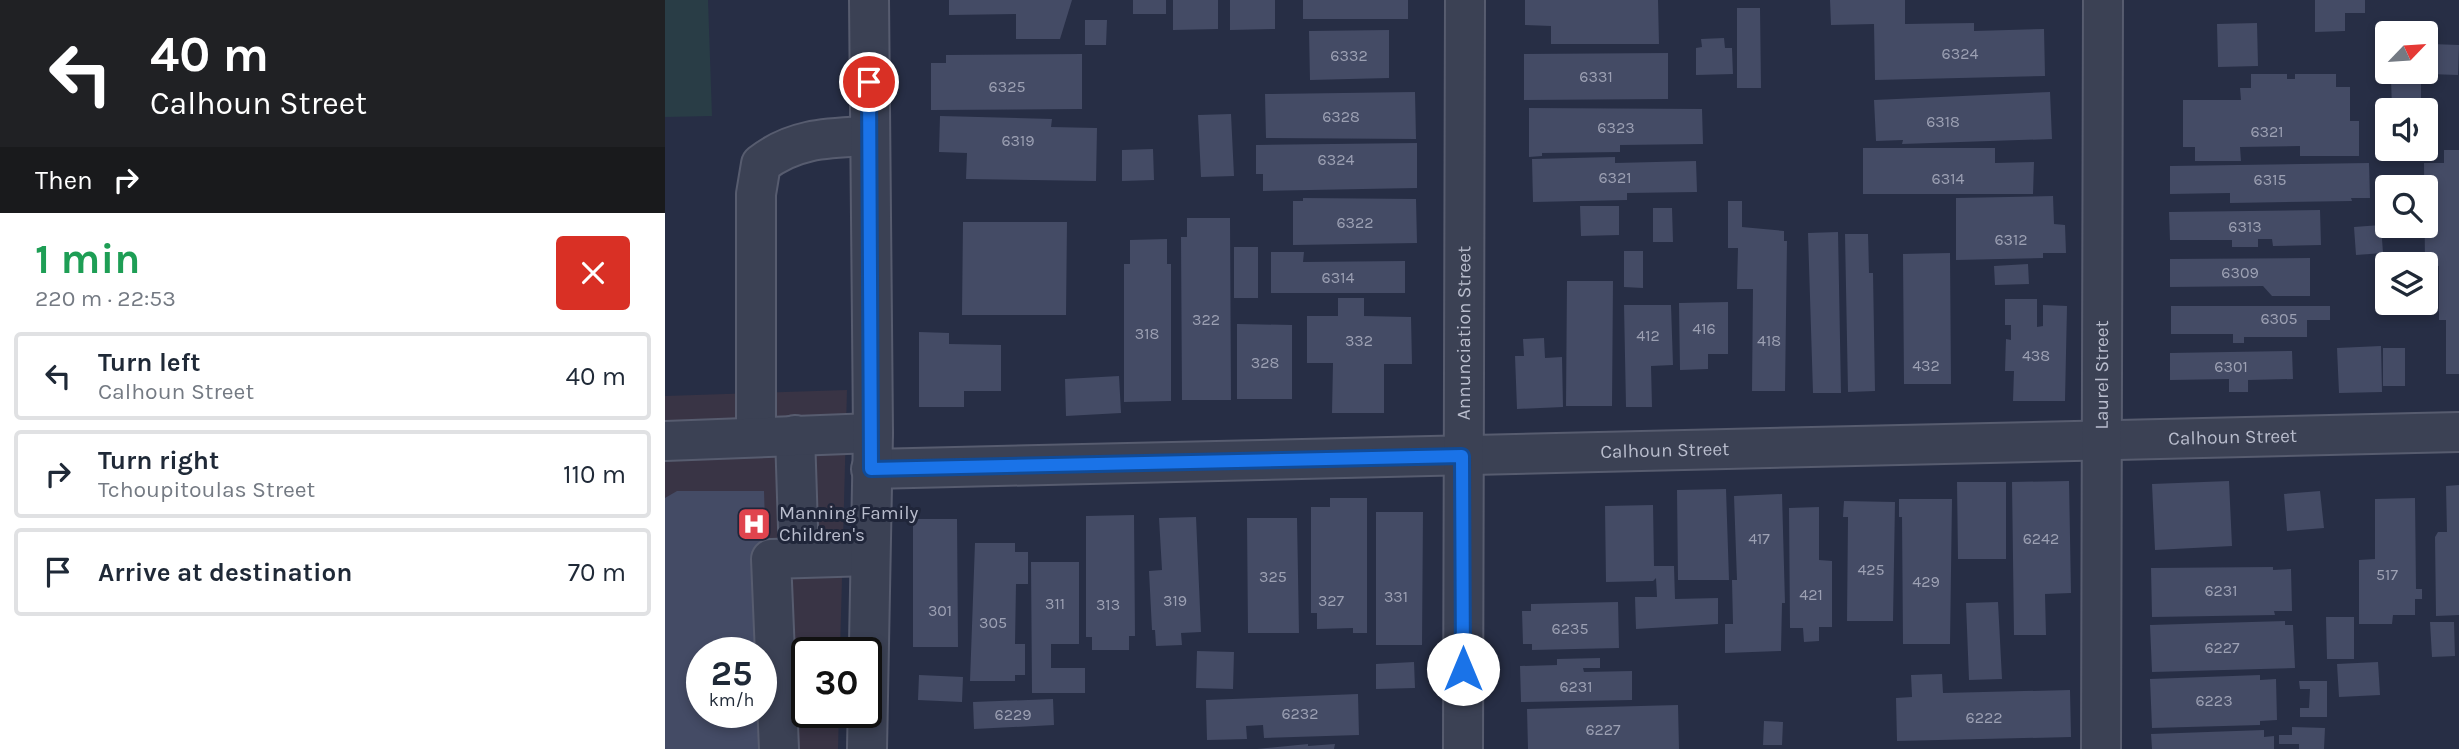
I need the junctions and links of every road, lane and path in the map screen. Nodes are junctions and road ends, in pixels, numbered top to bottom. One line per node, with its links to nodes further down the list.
1 (869, 0): 4 (street)
2 (1465, 0): 11 (street, Annunciation Street)
3 (2103, 0): 8 (street, Laurel Street)
4 (869, 136): 7 (street); 10 (street)
5 (2459, 432): 8 (street, Calhoun Street)
6 (796, 435): 7 (street, Calhoun Street); 10 (street, Calhoun Street); 13 (street)
7 (756, 437): 9 (street, Calhoun Street)
8 (2099, 440): 11 (street, Calhoun Street); 17 (street, Laurel Street)
9 (665, 441)
10 (872, 451): 11 (street, Calhoun Street); 12 (street)
11 (1462, 456): 16 (street, Annunciation Street)
12 (870, 556): 13 (street); 15 (street)
13 (799, 558): 14 (street)
14 (779, 749)
15 (867, 749)
16 (1464, 749)
17 (2101, 749)

